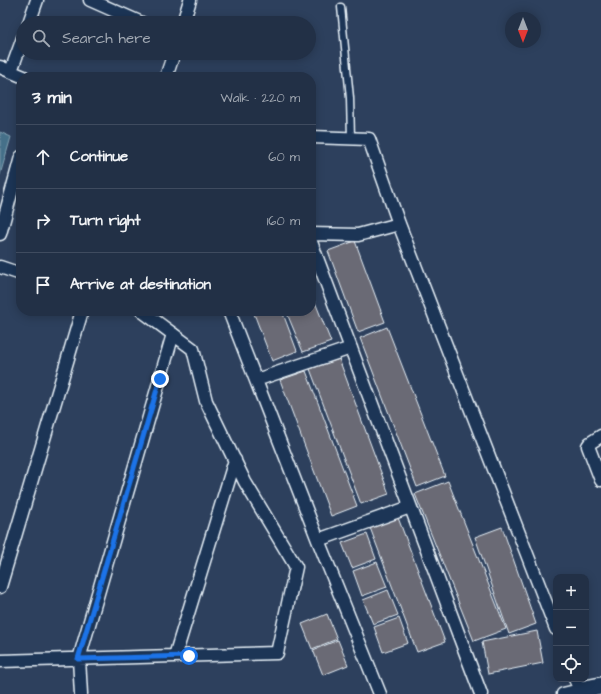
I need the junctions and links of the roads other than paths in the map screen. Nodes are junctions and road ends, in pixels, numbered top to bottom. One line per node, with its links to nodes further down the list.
1 (37, 0): 5 (street)
2 (90, 0): 6 (street)
3 (190, 0): 7 (street)
4 (341, 7): 14 (lane)
5 (31, 16)
6 (126, 16)
7 (185, 16)
8 (16, 50): 10 (street)
9 (172, 60): 11 (street)
10 (5, 69): 12 (street)
11 (168, 72)
12 (16, 74)
13 (316, 137): 14 (street)
14 (351, 138): 16 (street)
15 (16, 175): 17 (street)
16 (399, 224): 18 (street); 34 (street)
17 (1, 229)
18 (316, 234)
19 (316, 255): 26 (street)
20 (0, 267): 21 (street)
21 (16, 272)
22 (81, 316): 33 (street)
23 (149, 316): 25 (street)
24 (231, 316): 27 (street)
25 (173, 334): 29 (street); 36 (street)
26 (351, 348): 27 (street); 31 (street)
27 (256, 380): 32 (street)
28 (601, 436): 30 (street)
29 (235, 460): 35 (street); 35 (street)
30 (601, 480)
31 (410, 507): 32 (street); 42 (street)
32 (318, 540): 41 (street)
33 (0, 587)
34 (553, 621)
35 (175, 656): 36 (street)
36 (78, 659): 37 (street); 40 (street)
37 (0, 661)
38 (601, 686): 39 (street)
39 (578, 688): 43 (street)
40 (81, 694)
41 (380, 694)
42 (481, 694)
43 (563, 694)

